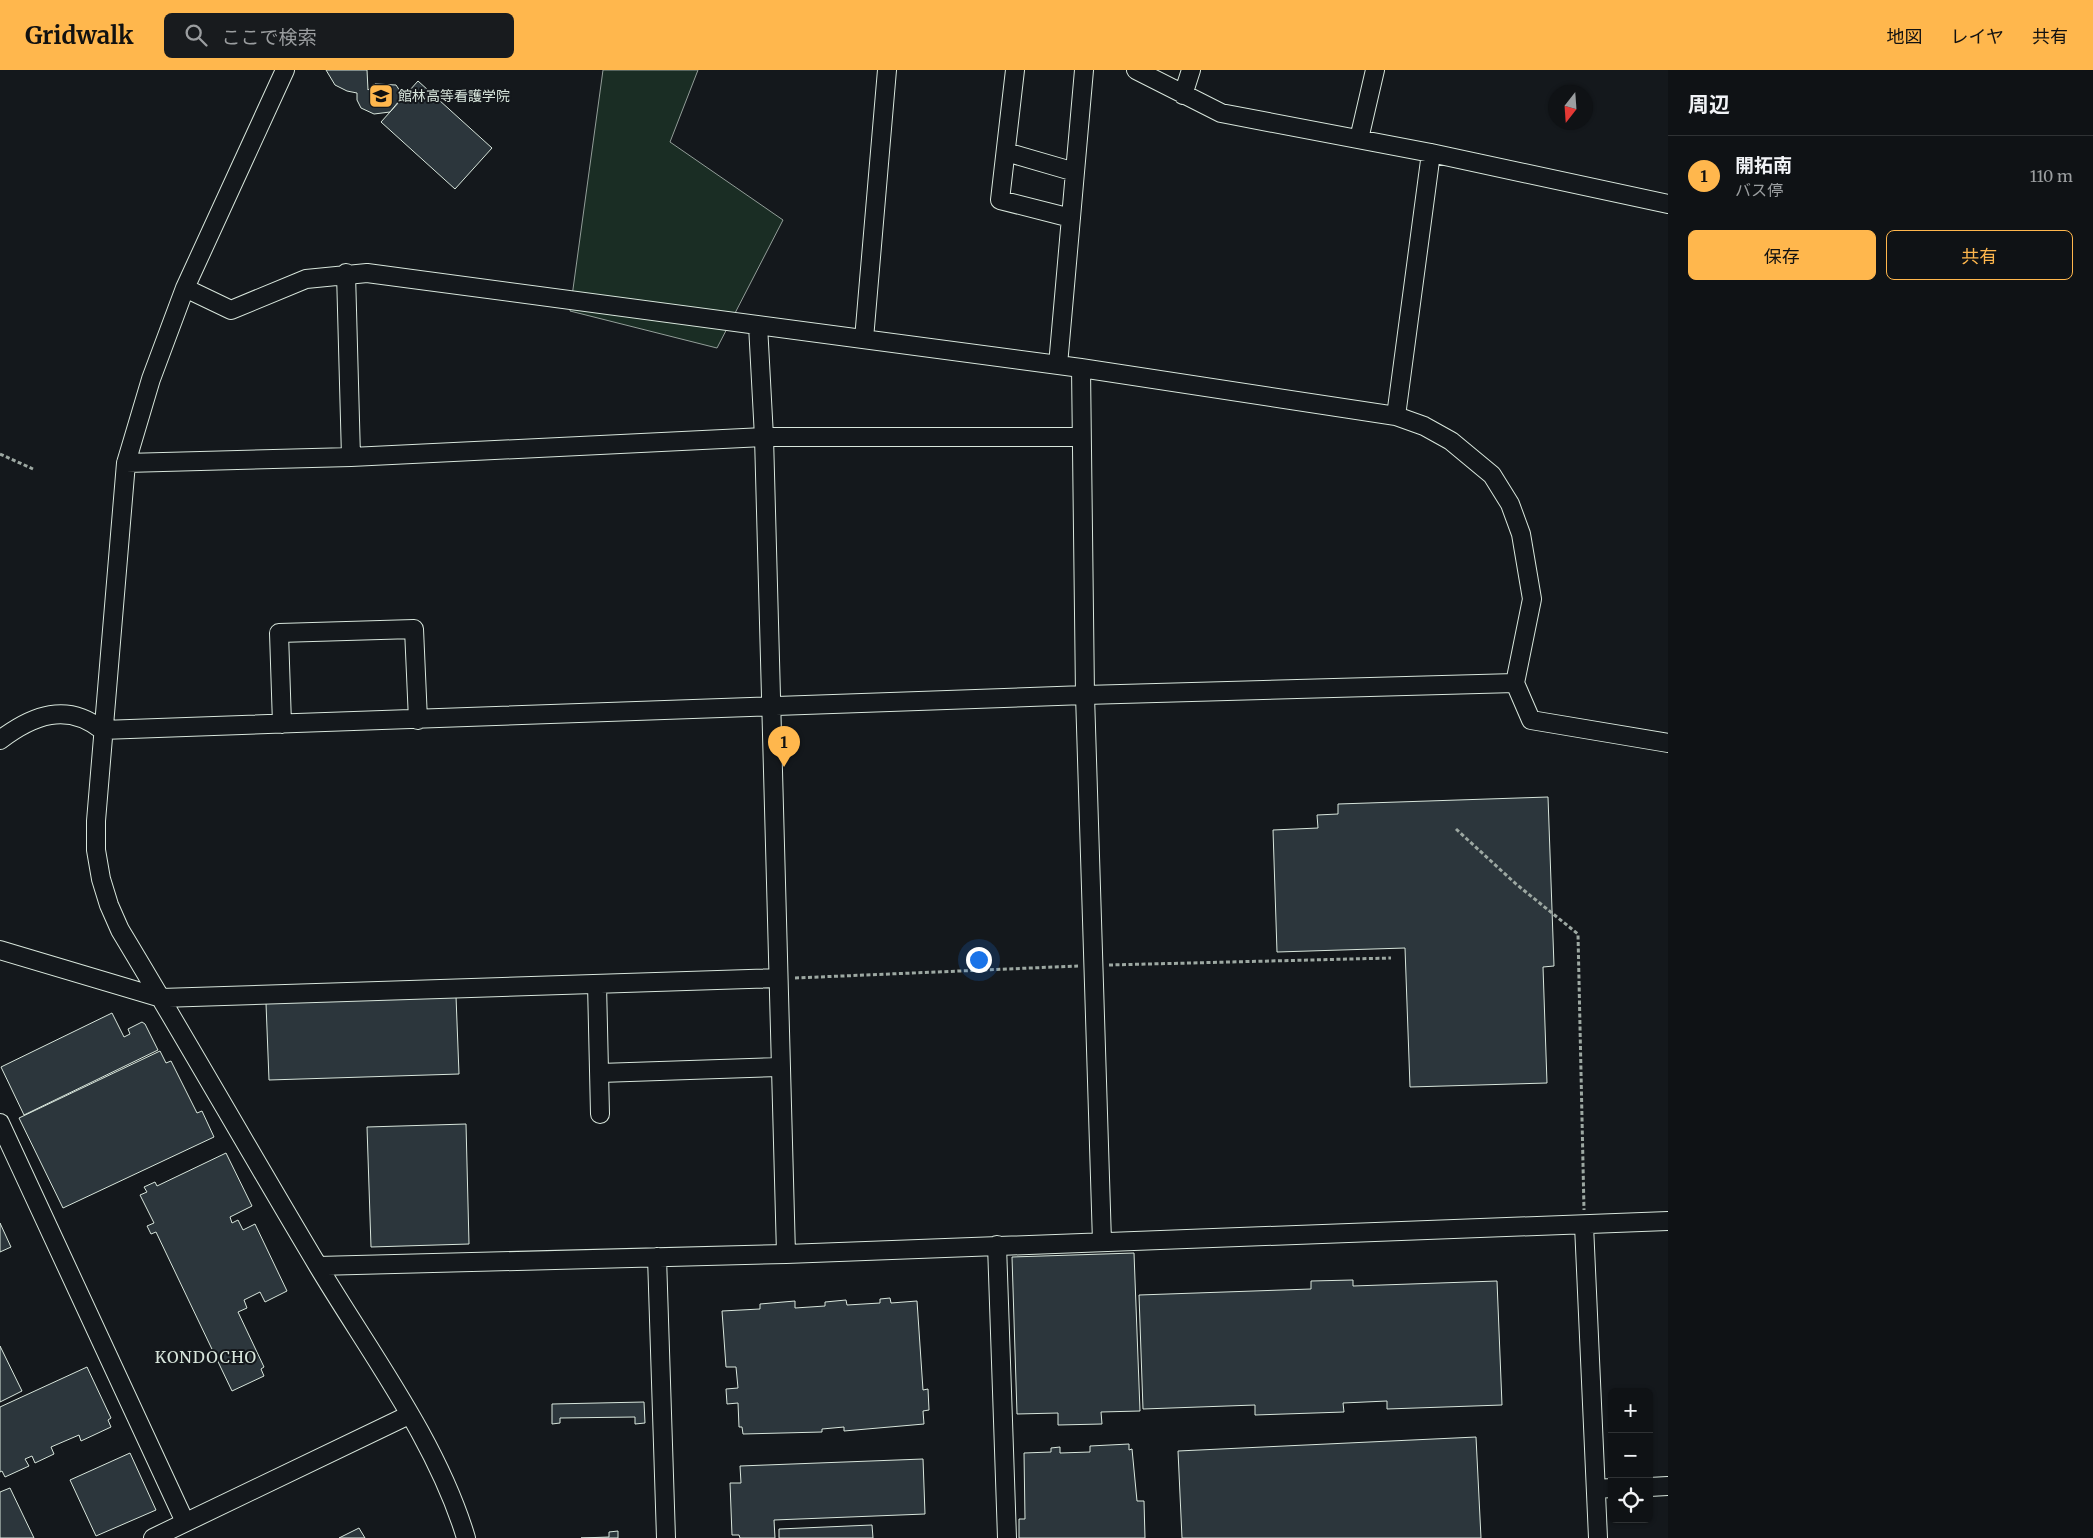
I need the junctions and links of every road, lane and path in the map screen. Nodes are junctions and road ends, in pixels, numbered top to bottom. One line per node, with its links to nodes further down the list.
1 (285, 70): 16 (street)
2 (887, 70): 18 (street)
3 (1015, 70): 10 (street)
4 (1084, 70): 12 (street)
5 (1136, 70): 8 (street)
6 (1191, 70): 8 (street)
7 (1375, 70): 9 (street)
8 (1183, 95): 9 (street)
9 (1359, 139): 11 (street)
10 (1006, 152): 12 (street); 14 (street)
11 (1431, 153): 13 (street); 21 (street)
12 (1075, 172): 14 (street)
13 (1667, 200)
14 (1071, 218): 19 (street)
15 (346, 273): 16 (street); 17 (street); 25 (street)
16 (186, 288): 26 (street)
17 (758, 325): 18 (street); 22 (street)
18 (864, 339): 19 (street)
19 (1058, 365): 20 (street)
20 (1080, 368): 21 (street); 23 (street)
21 (1396, 416): 28 (street)
22 (764, 437): 23 (street); 25 (street); 30 (street)
23 (1081, 437): 29 (street)
24 (0, 454): 27 (path)
25 (351, 457): 26 (street)
26 (126, 463): 33 (street)
27 (33, 468)
28 (1515, 683): 29 (street); 35 (street)
29 (1085, 695): 30 (street); 47 (street)
30 (770, 708): 31 (street); 38 (street)
31 (418, 720): 32 (street); 32 (street)
32 (282, 724): 33 (street)
33 (102, 730): 34 (street); 40 (street)
34 (0, 740)
35 (1668, 743)
36 (1456, 829): 46 (path)
37 (0, 950): 40 (street)
38 (777, 978): 39 (street); 41 (street)
39 (597, 984): 40 (street); 42 (street)
40 (161, 998): 51 (street)
41 (780, 1067): 42 (street); 49 (street)
42 (600, 1073): 43 (street)
43 (600, 1114)
44 (0, 1123): 56 (street)
45 (1668, 1222): 46 (street)
46 (1584, 1225): 47 (street); 55 (street)
47 (1102, 1242): 48 (street)
48 (997, 1245): 49 (street); 60 (street)
49 (786, 1254): 50 (street)
50 (657, 1257): 51 (street); 59 (street)
51 (318, 1266): 52 (street)
52 (409, 1415): 56 (street); 58 (street)
53 (1668, 1486): 54 (street)
54 (1653, 1487)
55 (1604, 1488): 61 (street)
56 (185, 1522): 57 (street)
57 (153, 1538)
58 (466, 1538)
59 (666, 1538)
60 (1007, 1538)
61 (1598, 1538)

